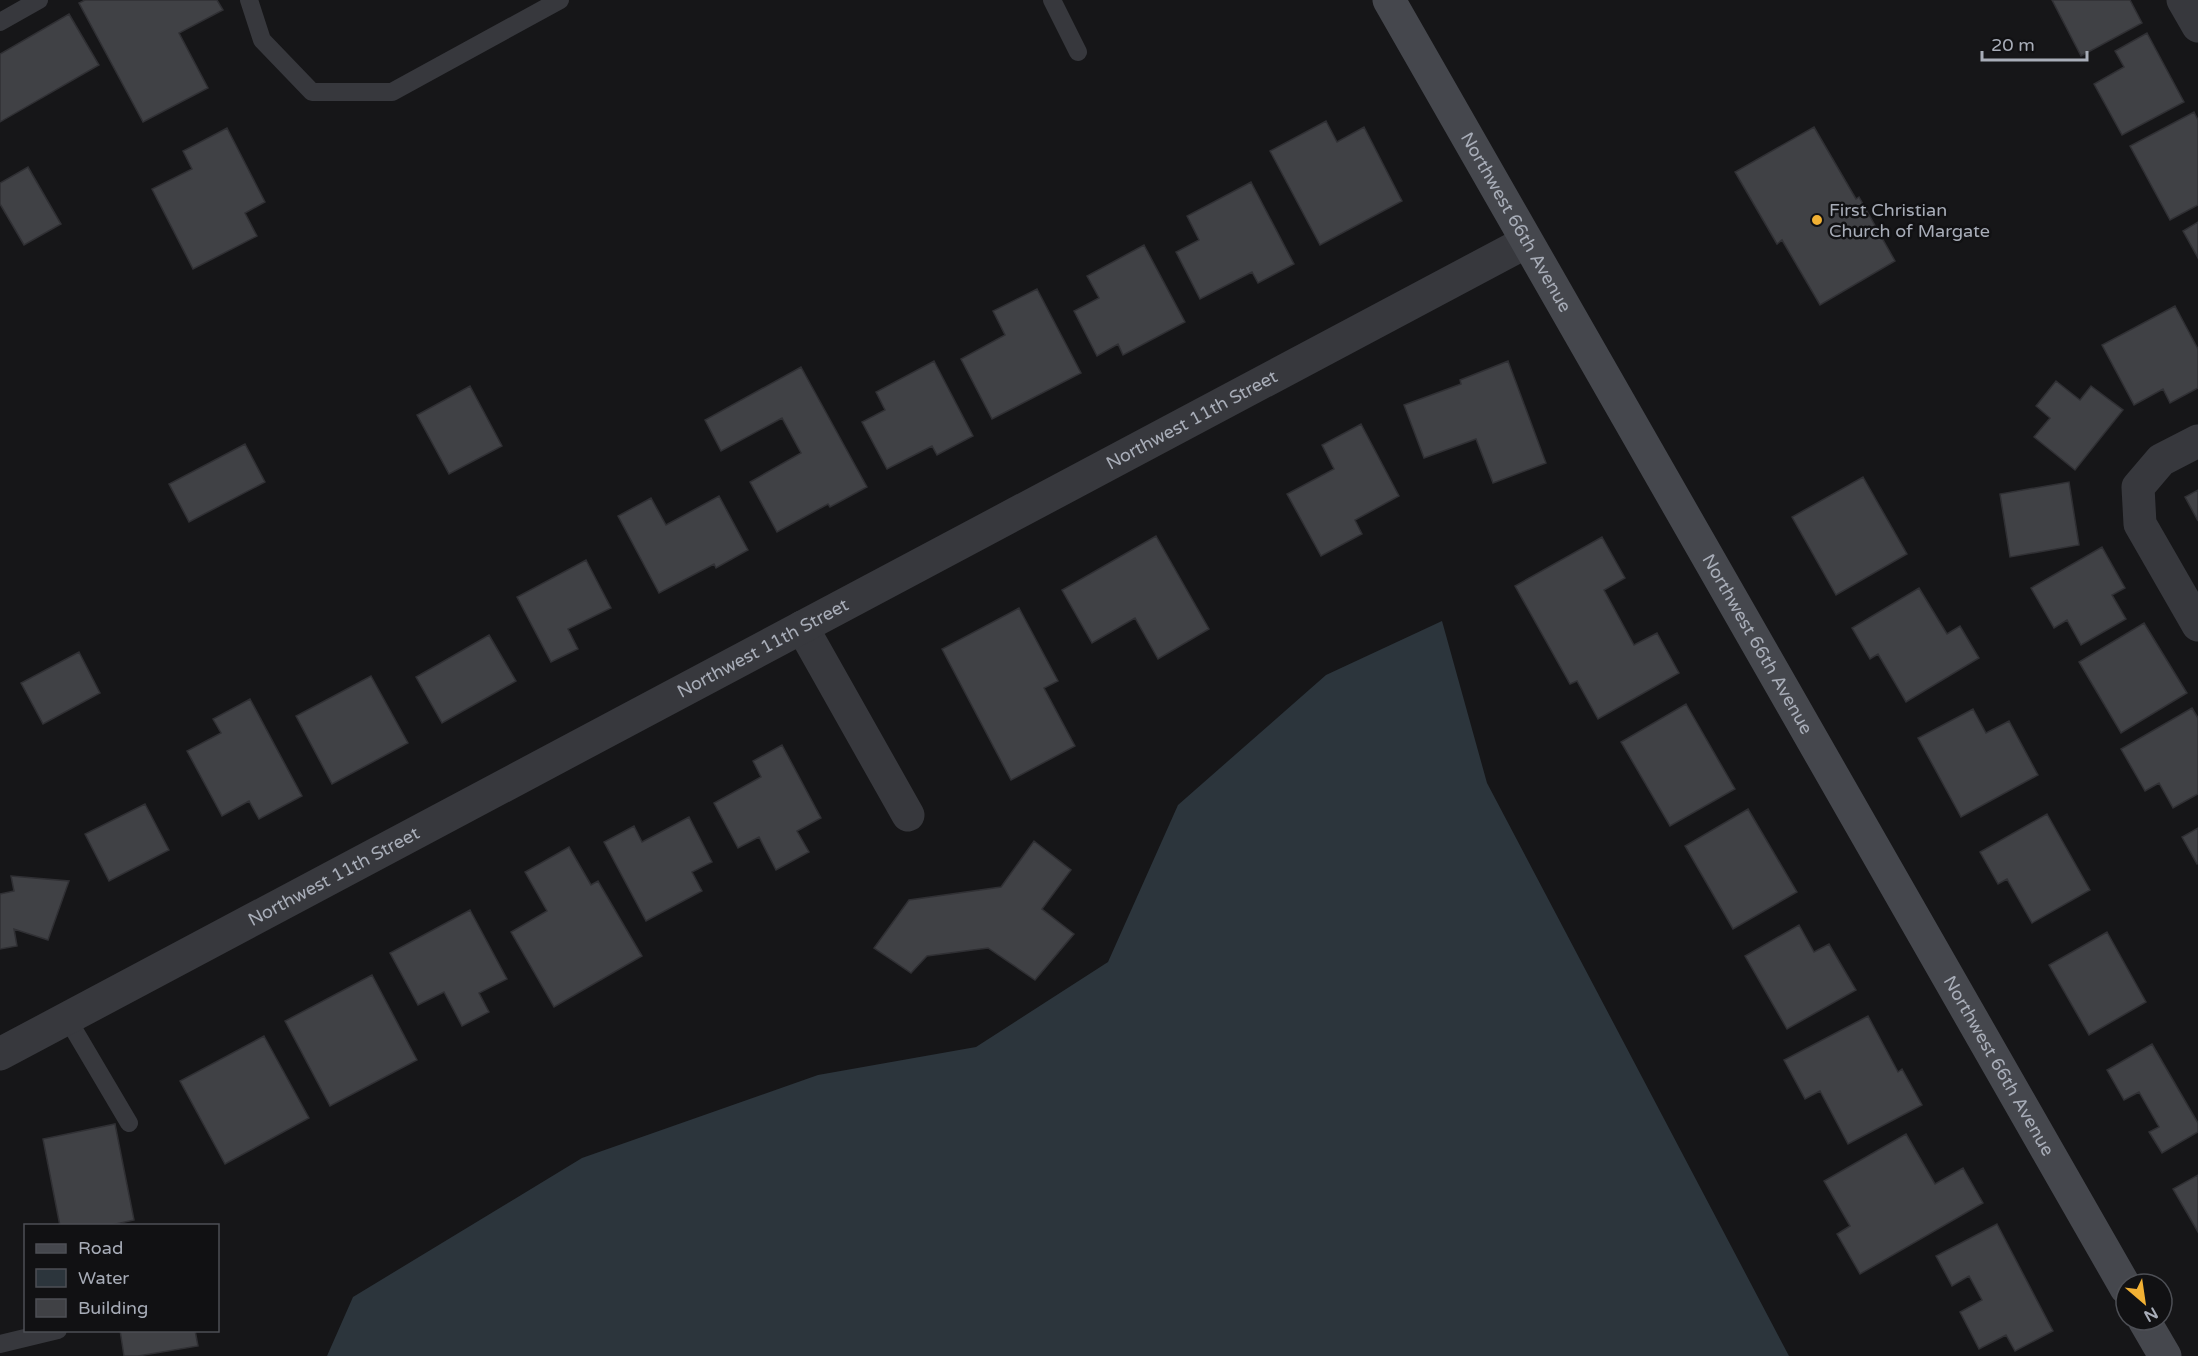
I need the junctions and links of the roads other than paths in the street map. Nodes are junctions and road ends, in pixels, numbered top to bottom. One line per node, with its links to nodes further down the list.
1 (39, 0): 7 (lane)
2 (249, 0): 3 (lane)
3 (561, 0)
4 (1052, 0): 9 (lane)
5 (1389, 0): 10 (street, Northwest 66th Avenue)
6 (2183, 0): 8 (street)
7 (0, 22)
8 (2198, 26)
9 (1078, 52)
10 (1526, 242): 13 (street, Northwest 11th Street); 18 (street, Northwest 66th Avenue)
11 (2198, 441): 12 (street)
12 (2198, 625)
13 (802, 627): 14 (street); 15 (street, Northwest 11th Street)
14 (908, 815)
15 (67, 1018): 16 (street, Northwest 11th Street); 17 (lane)
16 (0, 1054)
17 (129, 1122)
18 (2117, 1272)
19 (50, 1332): 21 (lane)
20 (2151, 1332): 22 (street)
21 (0, 1344)
22 (2165, 1356)

